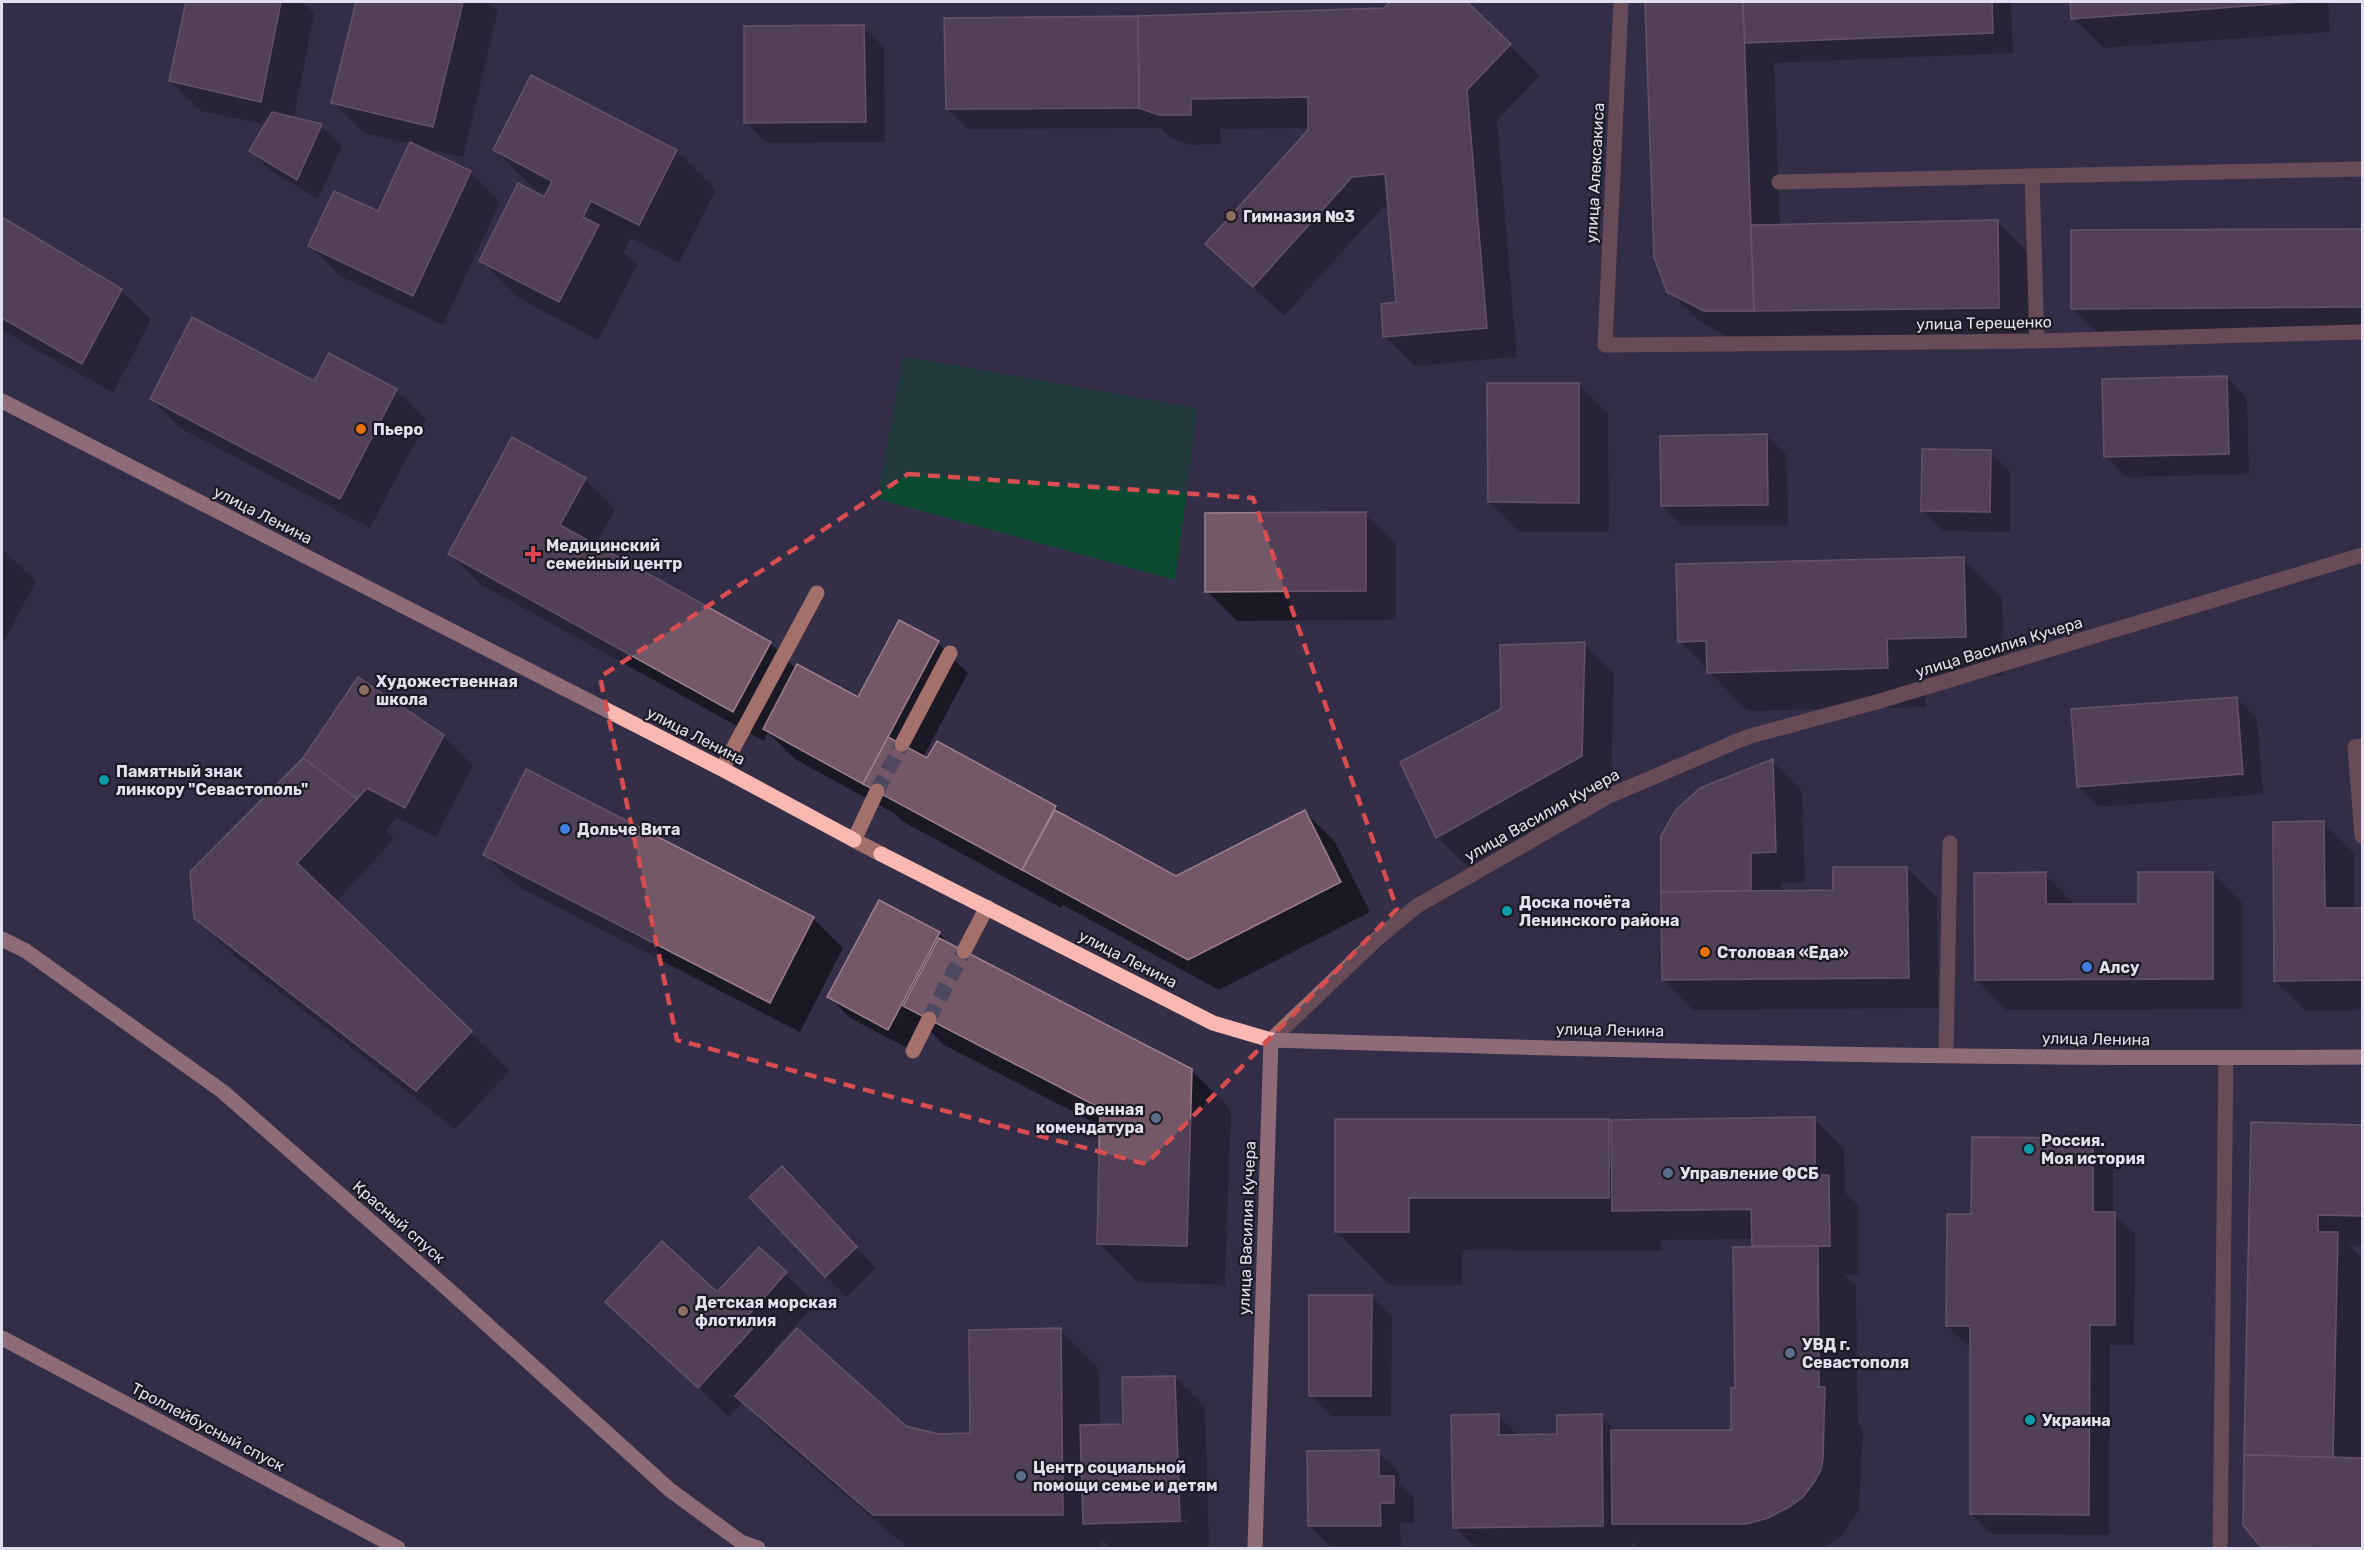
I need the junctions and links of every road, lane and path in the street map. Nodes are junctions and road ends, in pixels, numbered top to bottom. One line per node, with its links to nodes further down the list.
1 (1620, 2): 7 (street, улица Алексакиса)
2 (2362, 169): 3 (street)
3 (2032, 176): 4 (street); 6 (street)
4 (1779, 182)
5 (2362, 332): 6 (street, улица Терещенко)
6 (2037, 341): 7 (street, улица Терещенко)
7 (1605, 345)
8 (2, 401): 14 (main road, улица Ленина)
9 (2362, 555): 24 (street, улица Василия Кучера)
10 (817, 593): 14 (street)
11 (950, 653): 12 (street)
12 (902, 744)
13 (2362, 746): 16 (street)
14 (722, 769): 17 (main road, улица Ленина)
15 (877, 791): 17 (street)
16 (2362, 836)
17 (854, 840): 19 (street, улица Ленина)
18 (1950, 843): 26 (street)
19 (881, 854): 20 (main road, улица Ленина)
20 (987, 907): 22 (street); 24 (main road, улица Ленина)
21 (2, 939): 31 (main road, Красный спуск)
22 (964, 951)
23 (929, 1019): 25 (street)
24 (1271, 1040): 26 (main road, улица Ленина); 32 (main road, улица Василия Кучера)
25 (913, 1051)
26 (1946, 1055): 28 (main road, улица Ленина)
27 (2362, 1057): 28 (main road, улица Ленина)
28 (2226, 1058): 33 (street)
29 (2, 1338): 30 (main road, Троллейбусный спуск)
30 (398, 1548)
31 (758, 1548)
32 (1255, 1548)
33 (2220, 1548)

